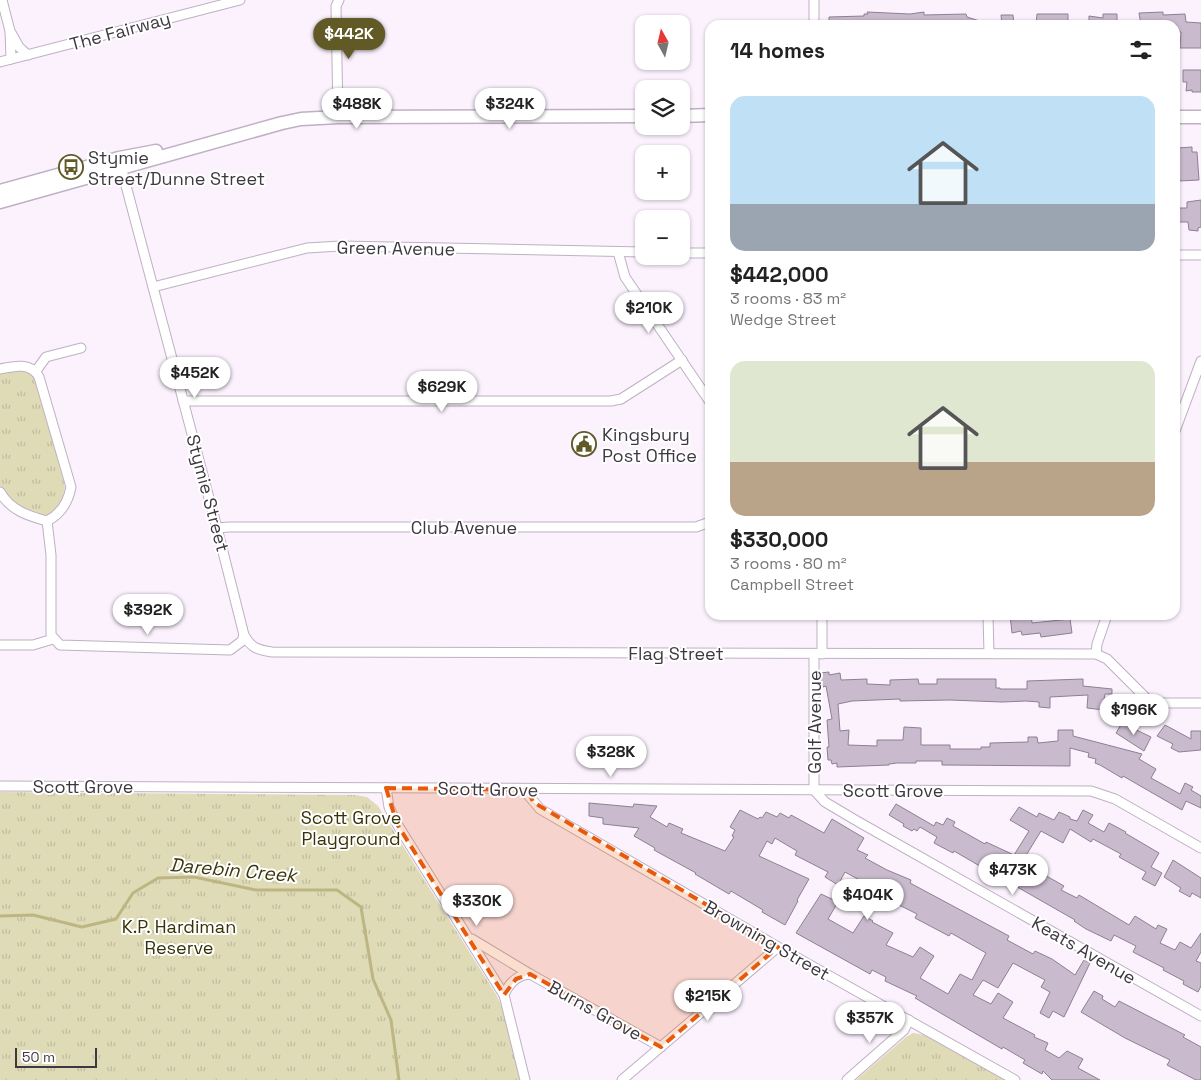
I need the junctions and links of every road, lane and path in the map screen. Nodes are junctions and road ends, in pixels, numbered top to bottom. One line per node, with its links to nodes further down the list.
1 (2, 0): 6 (street)
2 (240, 0): 7 (street, The Fairway)
3 (339, 0): 13 (street)
4 (814, 0): 5 (street)
5 (814, 20)
6 (10, 31): 7 (street); 8 (street)
7 (28, 55): 8 (street, The Fairway)
8 (11, 59): 9 (street, The Fairway)
9 (0, 62)
10 (635, 116): 13 (main road)
11 (690, 116): 12 (main road)
12 (705, 116)
13 (338, 117): 16 (main road)
14 (1180, 117): 15 (main road)
15 (1201, 117)
16 (120, 163): 17 (main road); 18 (main road); 25 (street, Stymie Street)
17 (0, 191)
18 (0, 202)
19 (618, 252): 20 (street, Green Avenue); 25 (street, Green Avenue); 27 (street)
20 (635, 252)
21 (690, 253): 22 (street)
22 (705, 253)
23 (1180, 255): 24 (street)
24 (1201, 255)
25 (154, 287): 32 (street, Stymie Street)
26 (80, 348): 30 (street)
27 (682, 360): 31 (street); 32 (street)
28 (1201, 361): 33 (street)
29 (0, 369): 30 (street)
30 (36, 371): 35 (street)
31 (705, 394)
32 (183, 401): 37 (street, Stymie Street)
33 (1180, 418)
34 (0, 492): 35 (street)
35 (46, 521): 42 (street)
36 (705, 524): 37 (street, Club Avenue)
37 (217, 528): 41 (street, Stymie Street)
38 (821, 620): 46 (street, Golf Avenue)
39 (988, 620): 45 (street)
40 (1105, 620): 47 (street)
41 (244, 635): 42 (street); 44 (street, Stymie Street)
42 (53, 639): 43 (street)
43 (0, 644)
44 (256, 649): 46 (street, Flag Street)
45 (989, 653): 46 (street, Flag Street); 47 (street, Flag Street)
46 (818, 654): 52 (street, Golf Avenue)
47 (1096, 654): 48 (street)
48 (1201, 703)
49 (0, 786): 50 (street, Scott Grove)
50 (386, 788): 51 (street, Scott Grove); 54 (street)
51 (528, 790): 52 (street, Scott Grove); 55 (street, Browning Street)
52 (814, 790): 53 (street, Scott Grove); 58 (street, Keats Avenue)
53 (1201, 848)
54 (470, 937): 56 (street, Burns Grove); 57 (street)
55 (778, 947): 59 (street, Browning Street); 60 (street)
56 (530, 974): 57 (street, Burns Grove); 60 (street, Burns Grove)
57 (504, 995): 61 (street)
58 (1201, 1016)
59 (909, 1020): 63 (street); 64 (street, Browning Street)
60 (661, 1047): 62 (street)
61 (525, 1080)
62 (622, 1080)
63 (847, 1080)
64 (1015, 1080)

